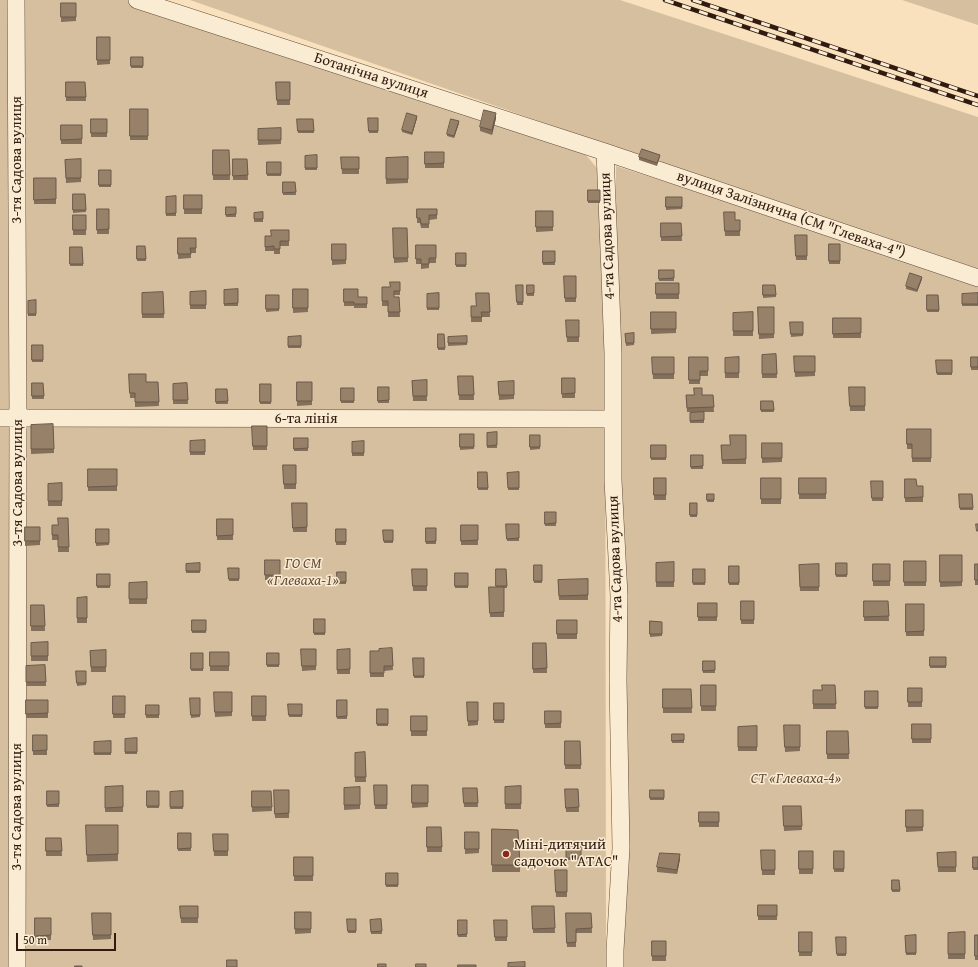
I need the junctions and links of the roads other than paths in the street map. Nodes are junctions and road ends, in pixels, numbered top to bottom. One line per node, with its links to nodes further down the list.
1 (16, 0): 6 (street, 3-тя Садова вулиця)
2 (137, 0): 3 (street, Ботанічна вулиця)
3 (605, 152): 4 (street, вулиця Залізнична (СМ "Глеваха-4")); 7 (street, 4-та Садова вулиця)
4 (978, 278)
5 (0, 418): 6 (street, 6-та лінія)
6 (18, 418): 7 (street, 6-та лінія); 8 (street, 3-тя Садова вулиця)
7 (613, 419): 9 (street, 4-та Садова вулиця)
8 (17, 967)
9 (615, 967)

